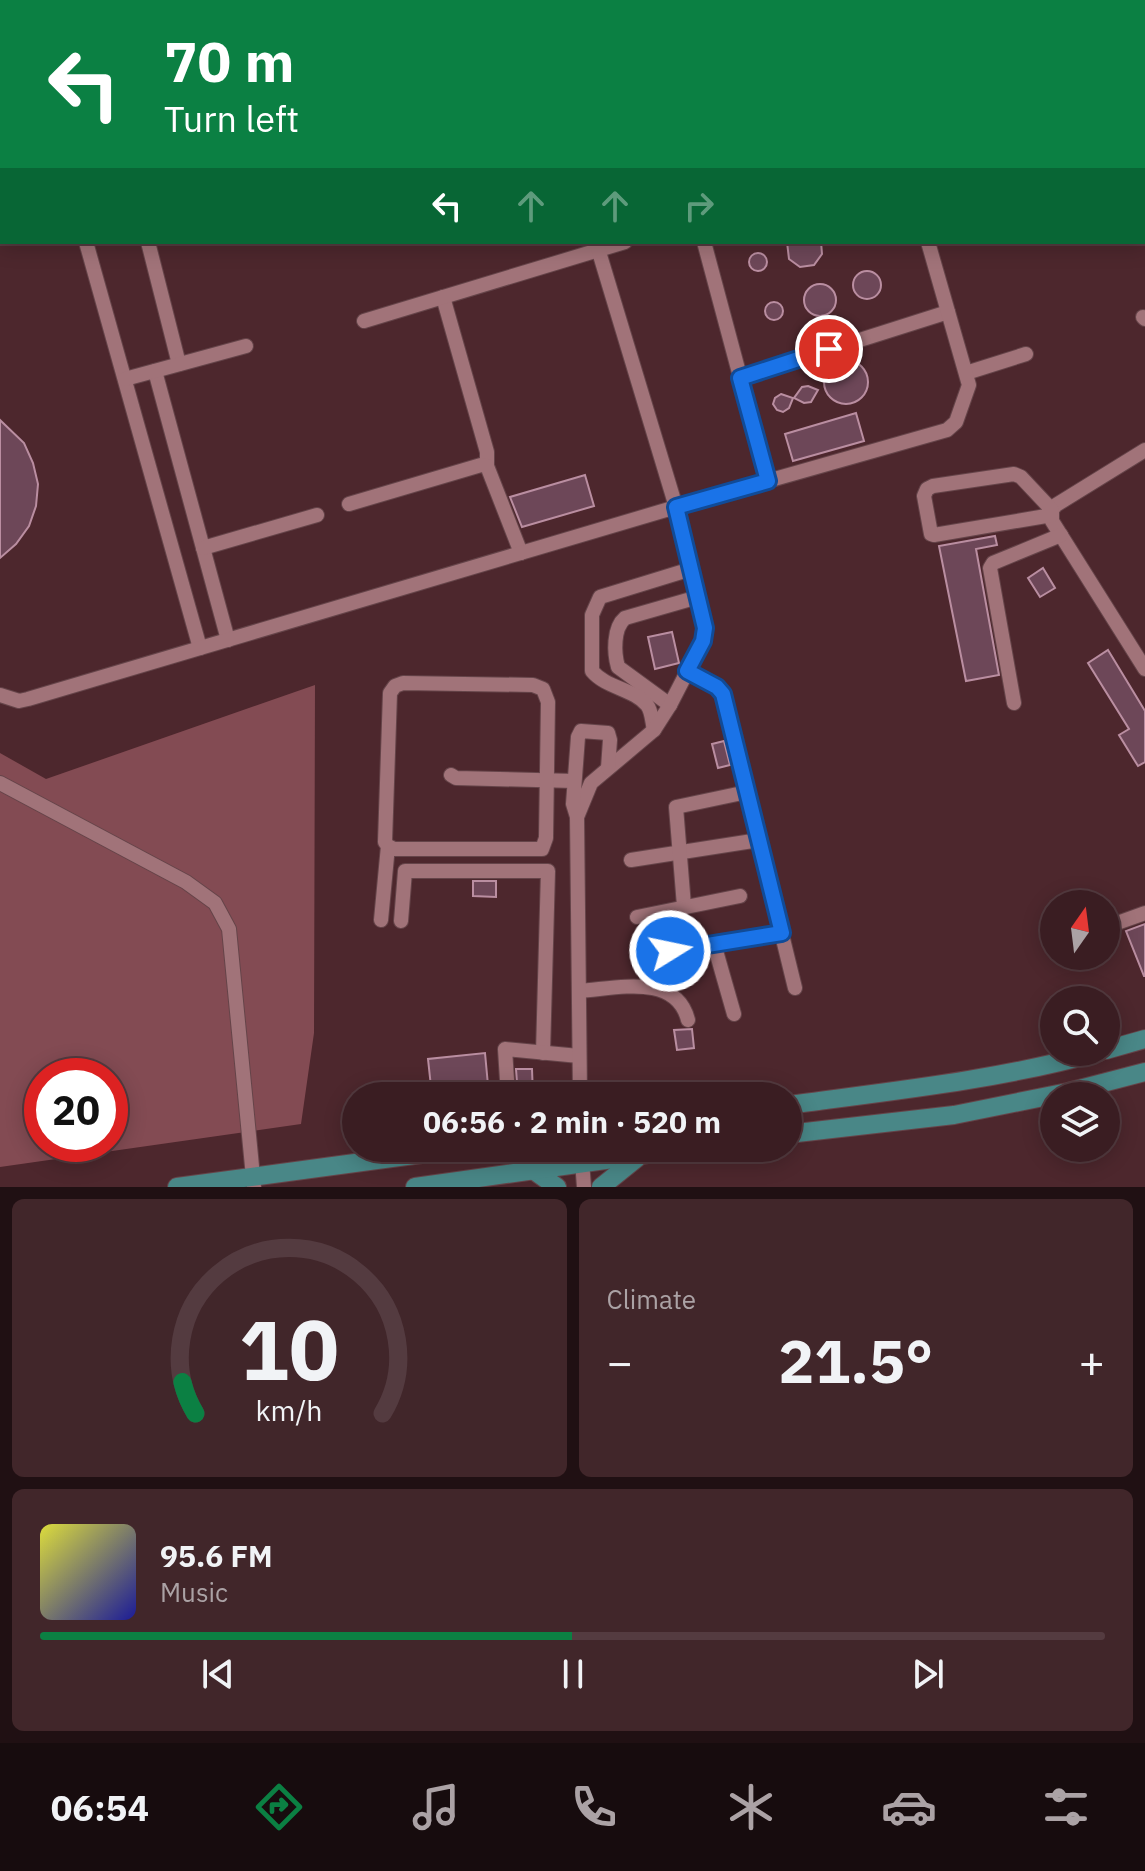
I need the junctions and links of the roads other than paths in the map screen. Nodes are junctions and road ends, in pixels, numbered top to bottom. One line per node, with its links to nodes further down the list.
1 (87, 244): 15 (street)
2 (149, 244): 11 (street)
3 (705, 244): 14 (street)
4 (929, 244): 7 (street)
5 (597, 246): 6 (street); 20 (street)
6 (443, 297): 8 (street); 17 (street)
7 (948, 312): 13 (street); 14 (street)
8 (364, 321)
9 (246, 346): 11 (street)
10 (1026, 354): 13 (street)
11 (179, 364): 12 (street)
12 (155, 371): 15 (street); 24 (street)
13 (966, 373): 18 (street)
14 (740, 378): 18 (street)
15 (125, 379): 29 (street)
16 (1145, 450): 21 (street)
17 (487, 466): 19 (street); 25 (street)
18 (768, 481): 20 (street)
19 (349, 504)
20 (676, 507): 25 (street); 26 (street)
21 (1052, 512): 21 (street); 23 (street)
22 (317, 515): 24 (street)
23 (1061, 535): 30 (street); 33 (street)
24 (203, 548): 28 (street)
25 (521, 553): 28 (street)
26 (691, 569): 27 (street); 35 (street)
27 (698, 597): 31 (street); 34 (street)
28 (228, 640): 29 (street)
29 (200, 648): 32 (street)
30 (1145, 669)
31 (687, 671): 34 (street); 41 (street)
32 (0, 695)
33 (1014, 703)
34 (670, 705): 35 (street)
35 (654, 730): 36 (street)
36 (608, 768): 39 (street); 42 (street)
37 (451, 775): 38 (street)
38 (547, 780): 39 (street); 44 (street); 44 (street)
39 (574, 781): 42 (street)
40 (0, 783): 76 (street)
41 (747, 792): 43 (street); 45 (street)
42 (577, 817): 58 (street)
43 (759, 840): 45 (street); 54 (street)
44 (388, 846): 51 (street)
45 (680, 852): 46 (street); 48 (street)
46 (631, 860)
47 (740, 896): 48 (street)
48 (684, 906): 50 (street)
49 (1145, 913): 53 (street)
50 (637, 917)
51 (381, 920)
52 (401, 921): 63 (street)
53 (1120, 922)
54 (782, 933): 55 (street); 57 (street)
55 (714, 944): 56 (street); 59 (street)
56 (648, 955)
57 (795, 988)
58 (579, 991): 60 (street); 64 (street)
59 (734, 1014)
60 (688, 1020)
61 (1145, 1039): 62 (main road)
62 (1120, 1046)
63 (543, 1053): 64 (street); 67 (street)
64 (579, 1056): 68 (street)
65 (1044, 1066): 69 (main road)
66 (1145, 1072): 70 (main road)
67 (507, 1082)
68 (580, 1082)
69 (802, 1103)
70 (802, 1132)
71 (379, 1162): 76 (main road)
72 (561, 1162): 75 (main road)
73 (582, 1162): 80 (street)
74 (632, 1162): 81 (main road)
75 (533, 1170): 78 (main road); 79 (main road)
76 (254, 1182): 77 (main road)
77 (177, 1187)
78 (415, 1187)
79 (557, 1187)
80 (584, 1187)
81 (601, 1187)

